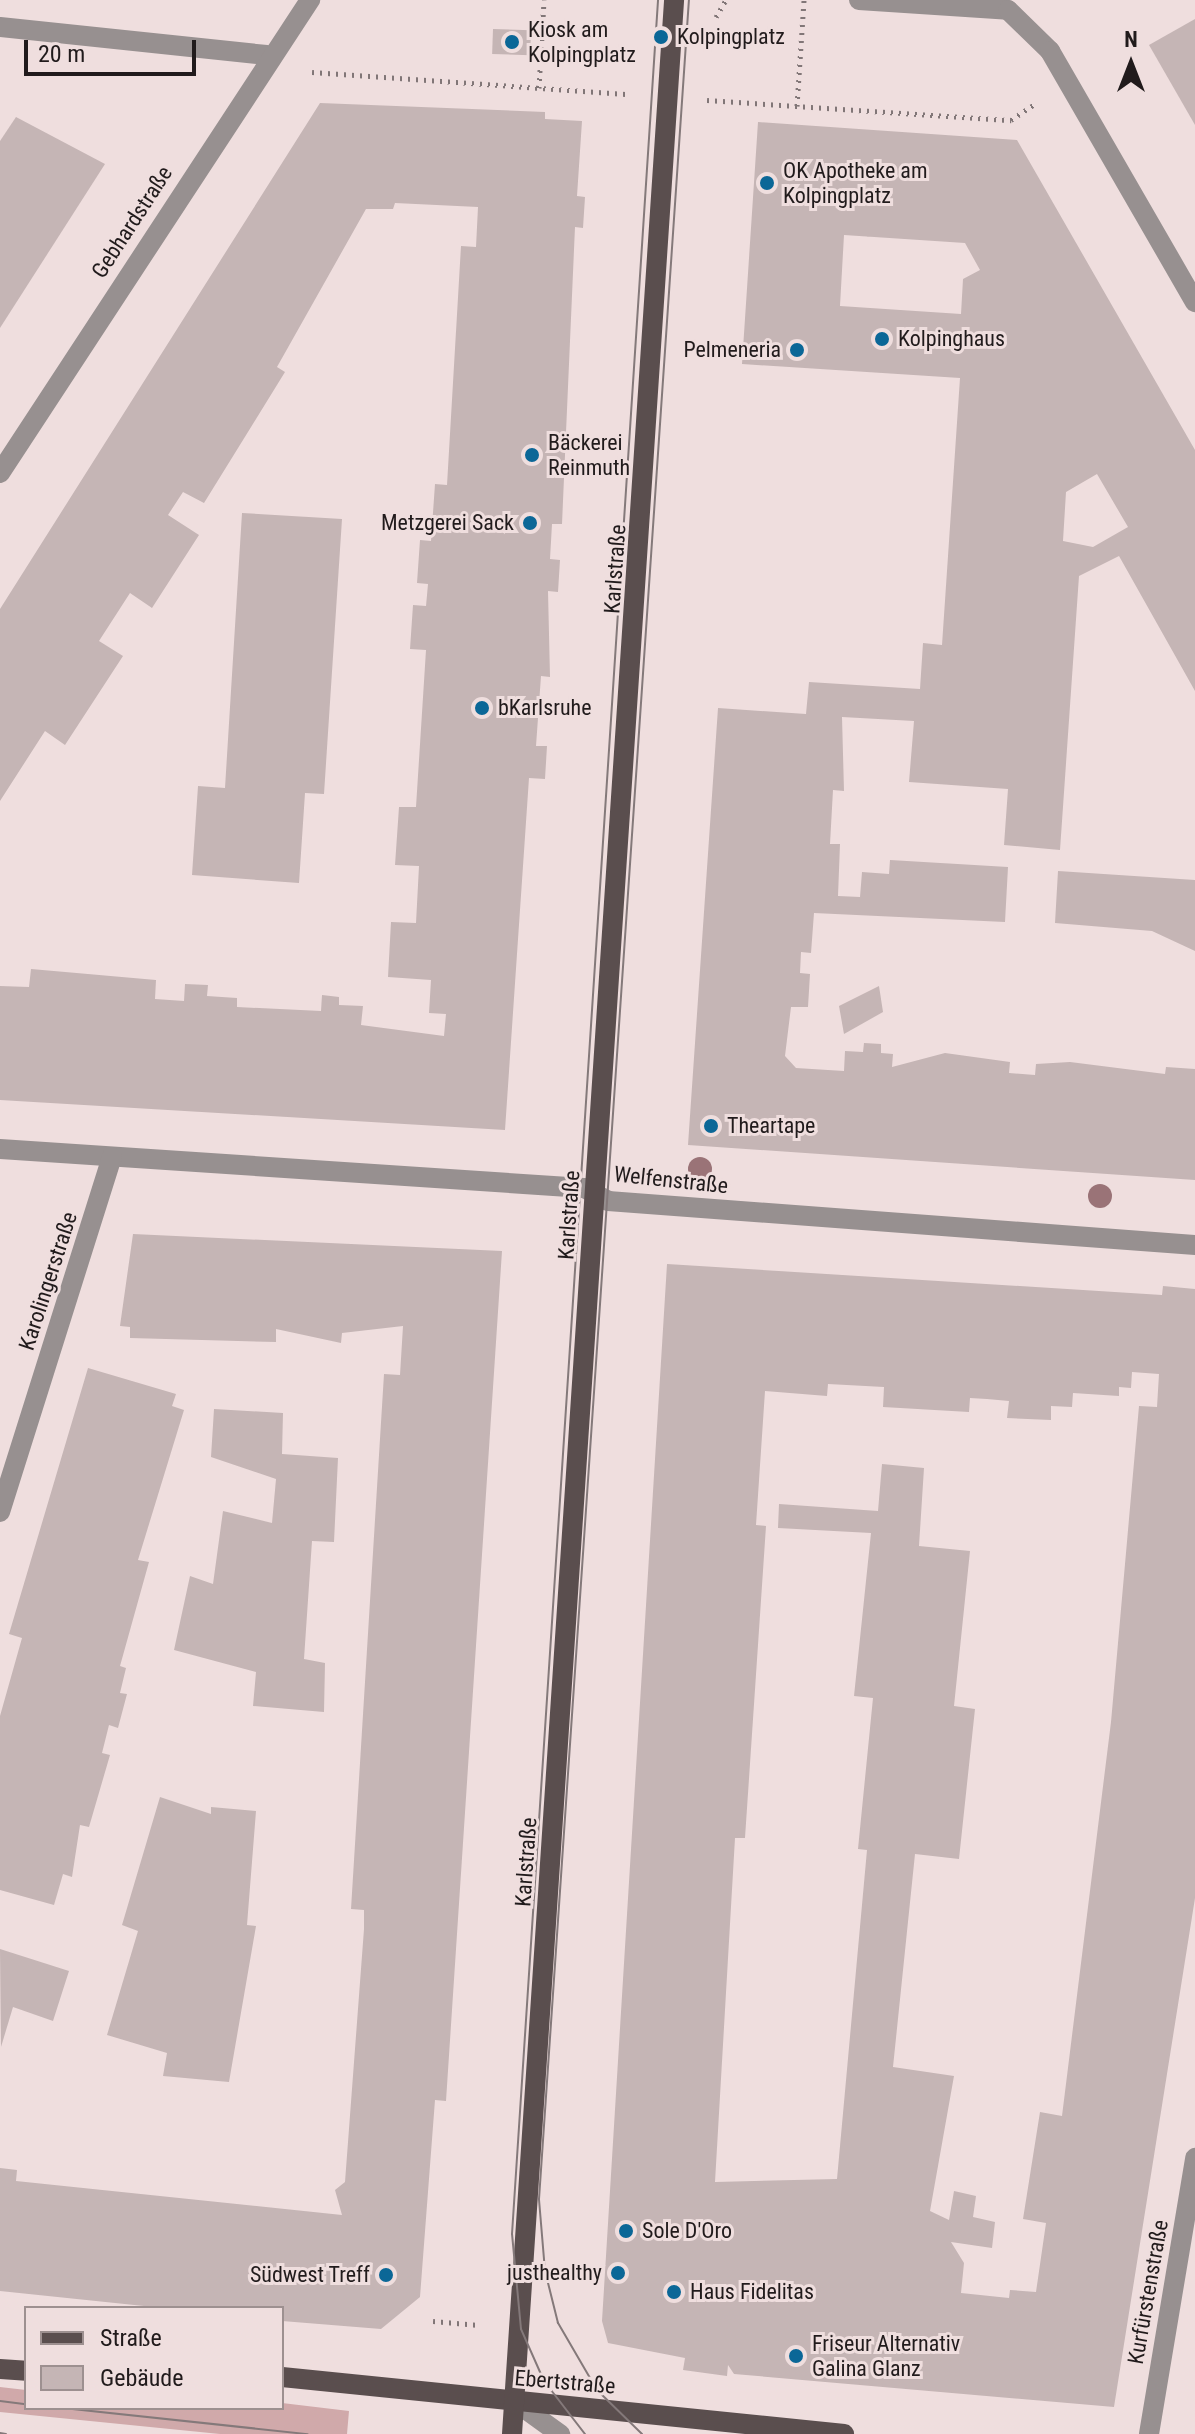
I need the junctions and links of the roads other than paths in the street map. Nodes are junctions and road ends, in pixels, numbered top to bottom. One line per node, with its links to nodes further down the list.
1 (674, 0): 11 (main road, Karlstraße)
2 (859, 0): 4 (street)
3 (302, 4): 6 (street, Gebhardstraße)
4 (1008, 5): 7 (street)
5 (0, 27): 6 (street)
6 (267, 55): 8 (street, Gebhardstraße)
7 (1195, 302)
8 (0, 473)
9 (0, 1149): 10 (street, Welfenstraße)
10 (112, 1157): 11 (street, Welfenstraße); 13 (street, Karolingerstraße)
11 (595, 1194): 12 (street, Welfenstraße); 18 (main road, Karlstraße)
12 (1195, 1245)
13 (0, 1512)
14 (1195, 2158): 22 (street, Kurfürstenstraße)
15 (0, 2369): 16 (main road)
16 (24, 2371)
17 (284, 2377): 18 (main road, Ebertstraße)
18 (514, 2401): 19 (main road, Karlstraße); 20 (street); 21 (main road, Ebertstraße)
19 (512, 2434)
20 (560, 2434)
21 (844, 2434)
22 (1149, 2434)

